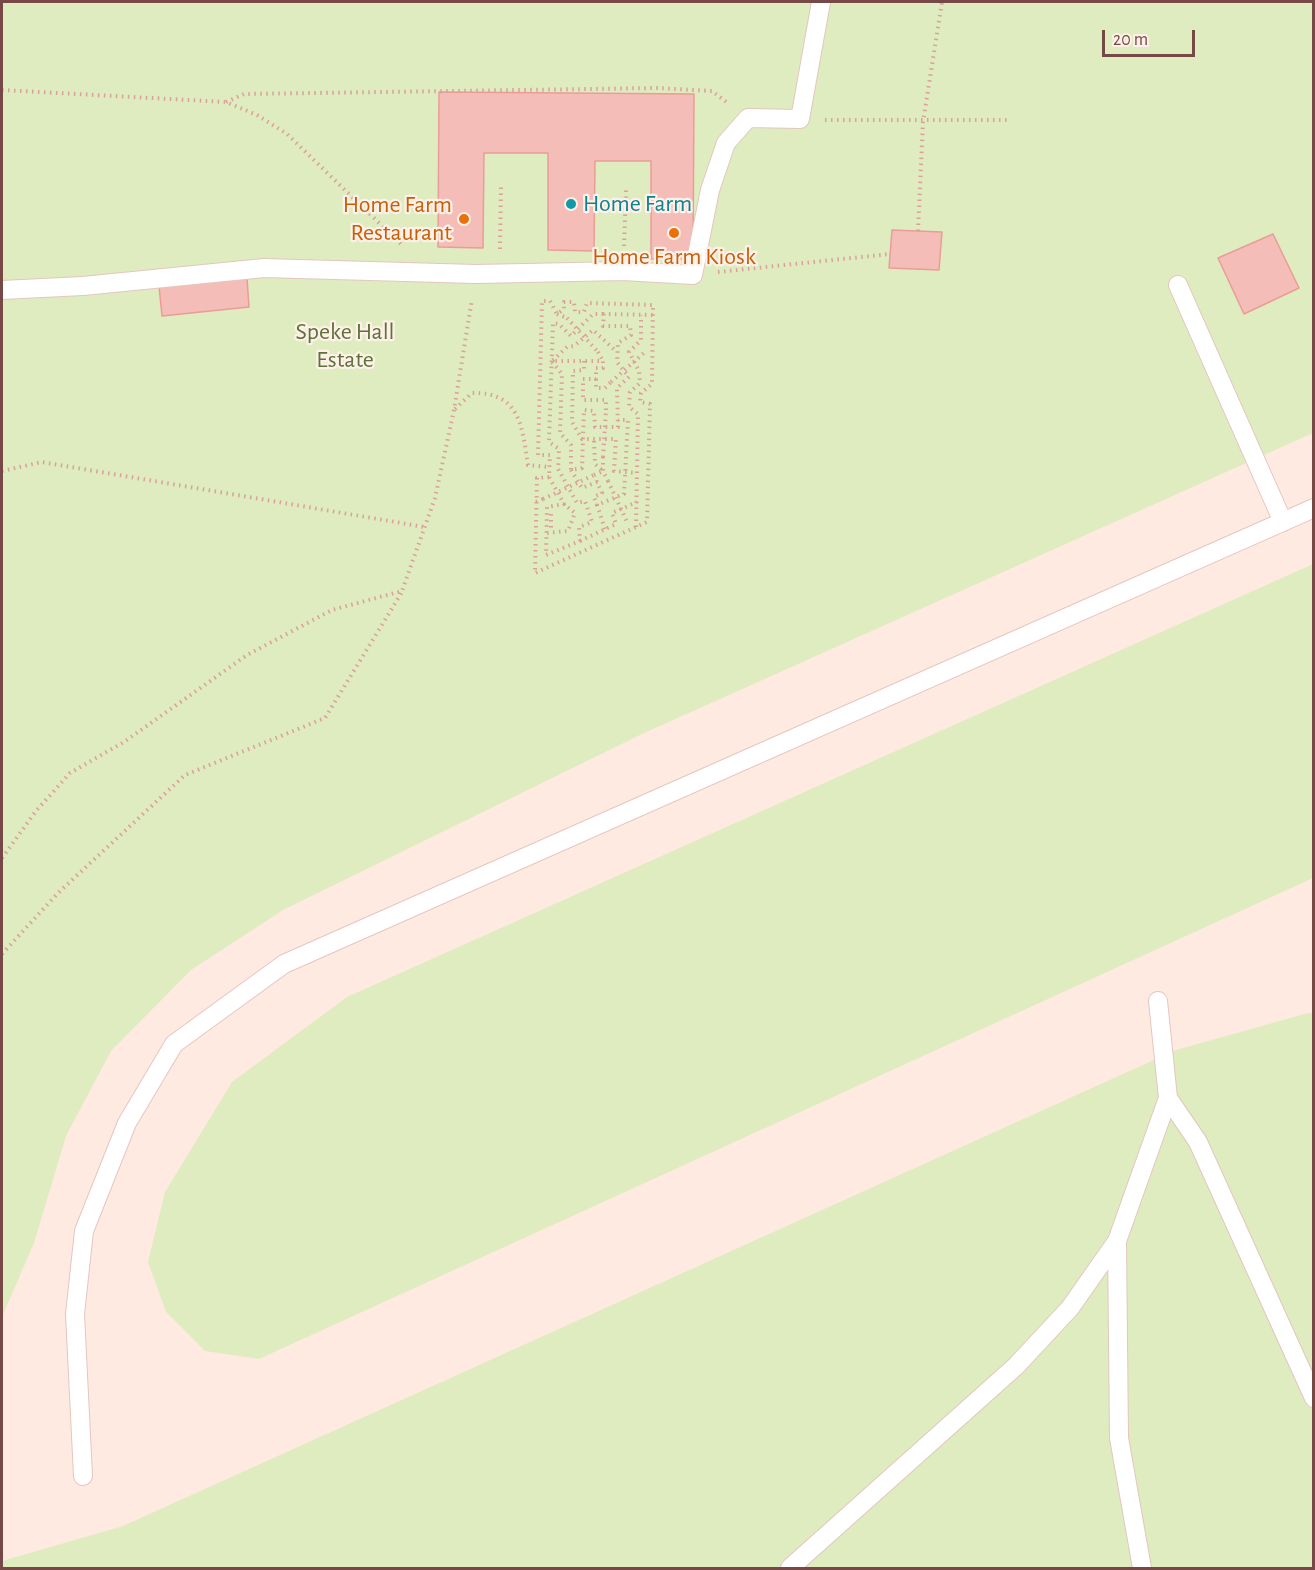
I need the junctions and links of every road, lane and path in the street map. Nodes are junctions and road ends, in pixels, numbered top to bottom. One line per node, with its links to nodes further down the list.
1 (821, 2): 6 (lane)
2 (942, 2): 8 (path)
3 (2, 90): 4 (path)
4 (226, 102): 5 (path); 14 (path)
5 (748, 118): 6 (lane); 17 (lane)
6 (800, 119): 8 (path)
7 (1011, 120): 8 (path)
8 (923, 122): 11 (path)
9 (501, 185): 16 (path)
10 (626, 190): 13 (path)
11 (918, 231)
12 (890, 255): 17 (path)
13 (623, 271): 16 (lane); 17 (lane)
14 (431, 272): 15 (lane); 19 (lane)
15 (476, 274): 16 (lane); 30 (path)
16 (500, 274)
17 (693, 275)
18 (1178, 285): 47 (lane)
19 (2, 290)
20 (557, 314): 23 (path); 27 (path, bridge); 34 (path)
21 (604, 314): 22 (path); 25 (path); 28 (path)
22 (641, 315): 23 (path); 39 (path)
23 (653, 315): 24 (path)
24 (652, 346): 29 (path, bridge); 49 (path)
25 (618, 352): 28 (path); 31 (path)
26 (584, 361): 27 (path); 28 (path); 32 (path)
27 (603, 361): 29 (path)
28 (552, 362): 35 (path); 53 (path)
29 (596, 379): 37 (path, bridge)
30 (454, 410): 34 (path); 48 (path)
31 (618, 420): 32 (path); 38 (path)
32 (582, 439): 33 (path); 35 (path)
33 (594, 440): 37 (path); 38 (path)
34 (549, 467): 40 (path)
35 (571, 470): 44 (path)
36 (2, 471): 48 (path)
37 (603, 471): 41 (path, bridge); 51 (path, bridge)
38 (625, 472): 39 (path); 44 (path)
39 (637, 473): 42 (path)
40 (549, 477): 41 (path); 43 (path)
41 (536, 502): 51 (path)
42 (637, 502): 49 (path); 50 (path)
43 (564, 504): 52 (path); 52 (path)
44 (597, 505): 50 (path)
45 (1314, 508): 47 (lane)
46 (551, 514): 52 (path)
47 (1283, 522): 61 (lane)
48 (425, 527): 54 (path)
49 (636, 527): 51 (path)
50 (605, 529): 53 (path)
51 (630, 530)
52 (549, 532): 53 (path)
53 (580, 541)
54 (402, 591): 55 (path); 56 (path)
55 (2, 858)
56 (2, 954)
57 (1158, 1001): 58 (lane)
58 (1168, 1098): 59 (lane); 60 (lane)
59 (1117, 1241): 62 (lane); 63 (lane)
60 (1314, 1398)
61 (84, 1476)
62 (790, 1569)
63 (1142, 1569)

